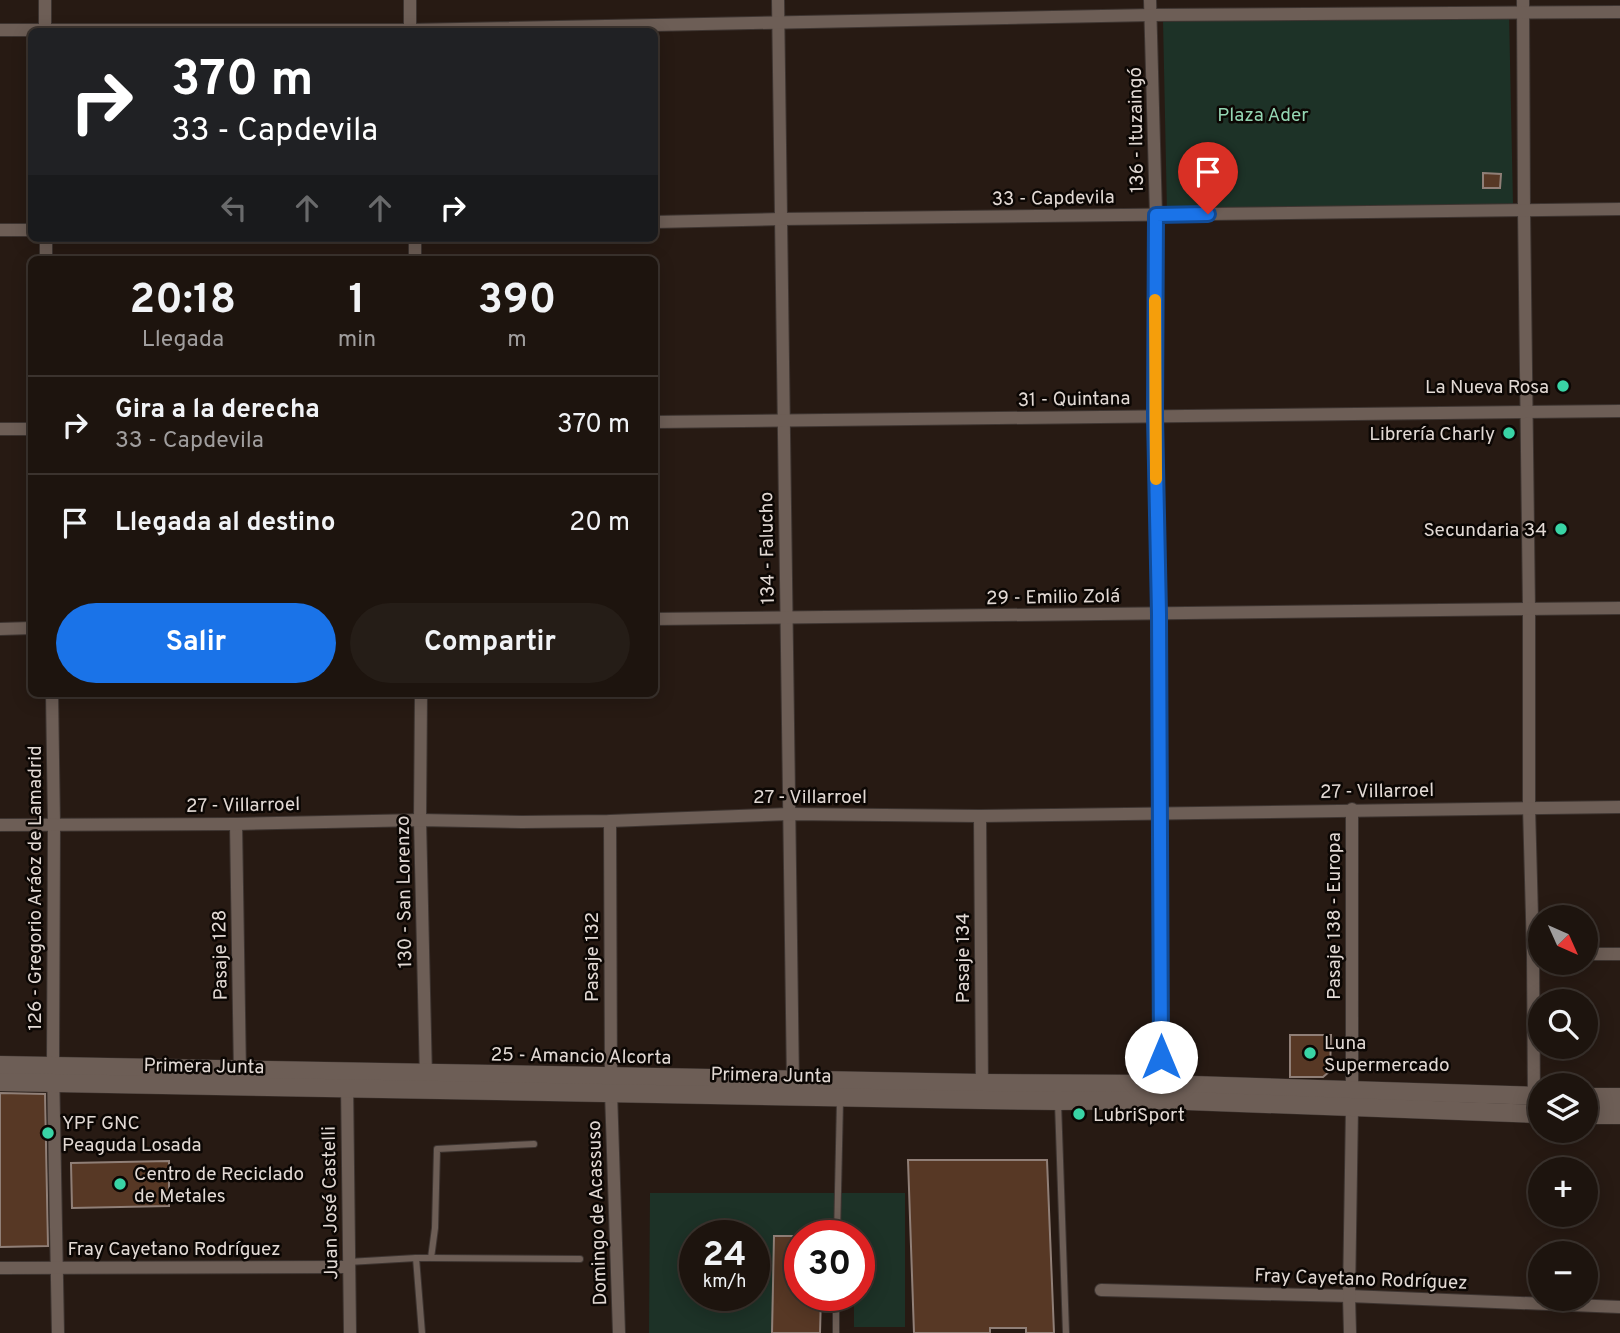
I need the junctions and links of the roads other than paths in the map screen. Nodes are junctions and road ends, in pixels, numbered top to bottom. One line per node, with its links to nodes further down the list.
1 (45, 0): 9 (street)
2 (410, 0): 10 (street)
3 (778, 0): 8 (street, 134 - Falucho)
4 (1150, 0): 7 (street, 136 - Ituzaingó)
5 (1523, 6): 6 (street); 7 (street); 15 (street)
6 (1620, 12)
7 (1151, 15): 8 (street); 16 (street, 136 - Ituzaingó)
8 (778, 24): 11 (street); 17 (street, 134 - Falucho)
9 (45, 28)
10 (410, 28)
11 (568, 28)
12 (0, 30): 13 (street)
13 (28, 30)
14 (1620, 209): 15 (street, 33 - Capdevila)
15 (1524, 210): 16 (street, 33 - Capdevila); 22 (street)
16 (1156, 215): 17 (street, 33 - Capdevila); 23 (street, 136 - Ituzaingó)
17 (781, 219): 18 (street, 33 - Capdevila); 24 (street, 134 - Falucho)
18 (658, 222)
19 (28, 229): 20 (street)
20 (0, 230)
21 (1620, 411): 22 (street, 31 - Quintana)
22 (1527, 412): 23 (street, 31 - Quintana); 29 (street)
23 (1155, 416): 24 (street, 31 - Quintana); 30 (street, 136 - Ituzaingó)
24 (784, 420): 25 (street, 31 - Quintana); 31 (street, 134 - Falucho)
25 (658, 422)
26 (0, 429): 27 (street)
27 (28, 429)
28 (1620, 608): 29 (street, 29 - Emilio Zolá)
29 (1529, 610): 30 (street, 29 - Emilio Zolá); 37 (street)
30 (1159, 614): 31 (street, 29 - Emilio Zolá); 40 (street, 136 - Ituzaingó)
31 (787, 618): 32 (street, 29 - Emilio Zolá); 41 (street, 134 - Falucho)
32 (658, 619)
33 (28, 628): 34 (street)
34 (0, 629)
35 (52, 697): 45 (street, 126 - Gregorio Aráoz de Lamadrid)
36 (421, 697): 43 (street, 130 - San Lorenzo)
37 (1529, 807): 38 (street, 27 - Villarroel); 39 (street, 27 - Villarroel); 48 (street)
38 (1620, 807)
39 (1352, 809): 40 (street, 27 - Villarroel); 66 (street, Pasaje 138 - Europa)
40 (1160, 812): 42 (street, 27 - Villarroel); 62 (street, 136 - Ituzaingó)
41 (789, 814): 42 (street, 27 - Villarroel); 44 (street, 27 - Villarroel); 60 (street, 134 - Falucho)
42 (980, 816): 61 (street, Pasaje 134)
43 (420, 820): 44 (street, 27 - Villarroel); 46 (street, 27 - Villarroel); 57 (street, 130 - San Lorenzo)
44 (610, 821): 59 (street, Pasaje 132)
45 (54, 824): 46 (street, 27 - Villarroel); 47 (street, 27 - Villarroel); 54 (street, 126 - Gregorio Aráoz de Lamadrid)
46 (236, 824): 55 (street, Pasaje 128)
47 (0, 825)
48 (1534, 905)
49 (1598, 954): 50 (street)
50 (1620, 954)
51 (1536, 975): 53 (street)
52 (0, 1065): 54 (main road)
53 (1537, 1073)
54 (53, 1075): 55 (main road, Primera Junta); 58 (main road, Primera Junta); 77 (street, 126 - Gregorio Aráoz de Lamadrid)
55 (240, 1078): 56 (main road, Primera Junta)
56 (347, 1080): 57 (main road, Primera Junta); 76 (street, Juan José Castelli)
57 (426, 1081): 59 (main road, Primera Junta)
58 (0, 1082)
59 (611, 1084): 60 (main road, Primera Junta); 86 (street, Domingo de Acassuso)
60 (793, 1087): 61 (main road); 63 (main road, Primera Junta)
61 (982, 1091): 62 (main road); 63 (main road, Primera Junta); 67 (main road, Primera Junta)
62 (1160, 1092): 66 (main road); 67 (main road, Primera Junta)
63 (840, 1097): 72 (lane)
64 (1598, 1097): 65 (main road)
65 (1620, 1097)
66 (1352, 1099): 68 (main road); 80 (street, Pasaje 138 - Europa)
67 (1058, 1101): 88 (lane)
68 (1528, 1105)
69 (1598, 1115): 70 (main road)
70 (1620, 1115)
71 (534, 1144): 74 (lane)
72 (837, 1220)
73 (416, 1258): 74 (lane); 76 (lane); 85 (lane)
74 (431, 1258): 75 (lane)
75 (580, 1259)
76 (348, 1265): 77 (street, Fray Cayetano Rodríguez); 84 (street, Juan José Castelli)
77 (57, 1267): 78 (street, Fray Cayetano Rodríguez); 83 (street, 126 - Gregorio Aráoz de Lamadrid)
78 (0, 1268)
79 (1101, 1290): 80 (street, Fray Cayetano Rodríguez)
80 (1349, 1296): 81 (street, Fray Cayetano Rodríguez); 89 (street, Pasaje 138 - Europa)
81 (1620, 1307)
82 (836, 1311): 87 (lane)
83 (58, 1333)
84 (350, 1333)
85 (422, 1333)
86 (619, 1333)
87 (836, 1333)
88 (1066, 1333)
89 (1350, 1333)

